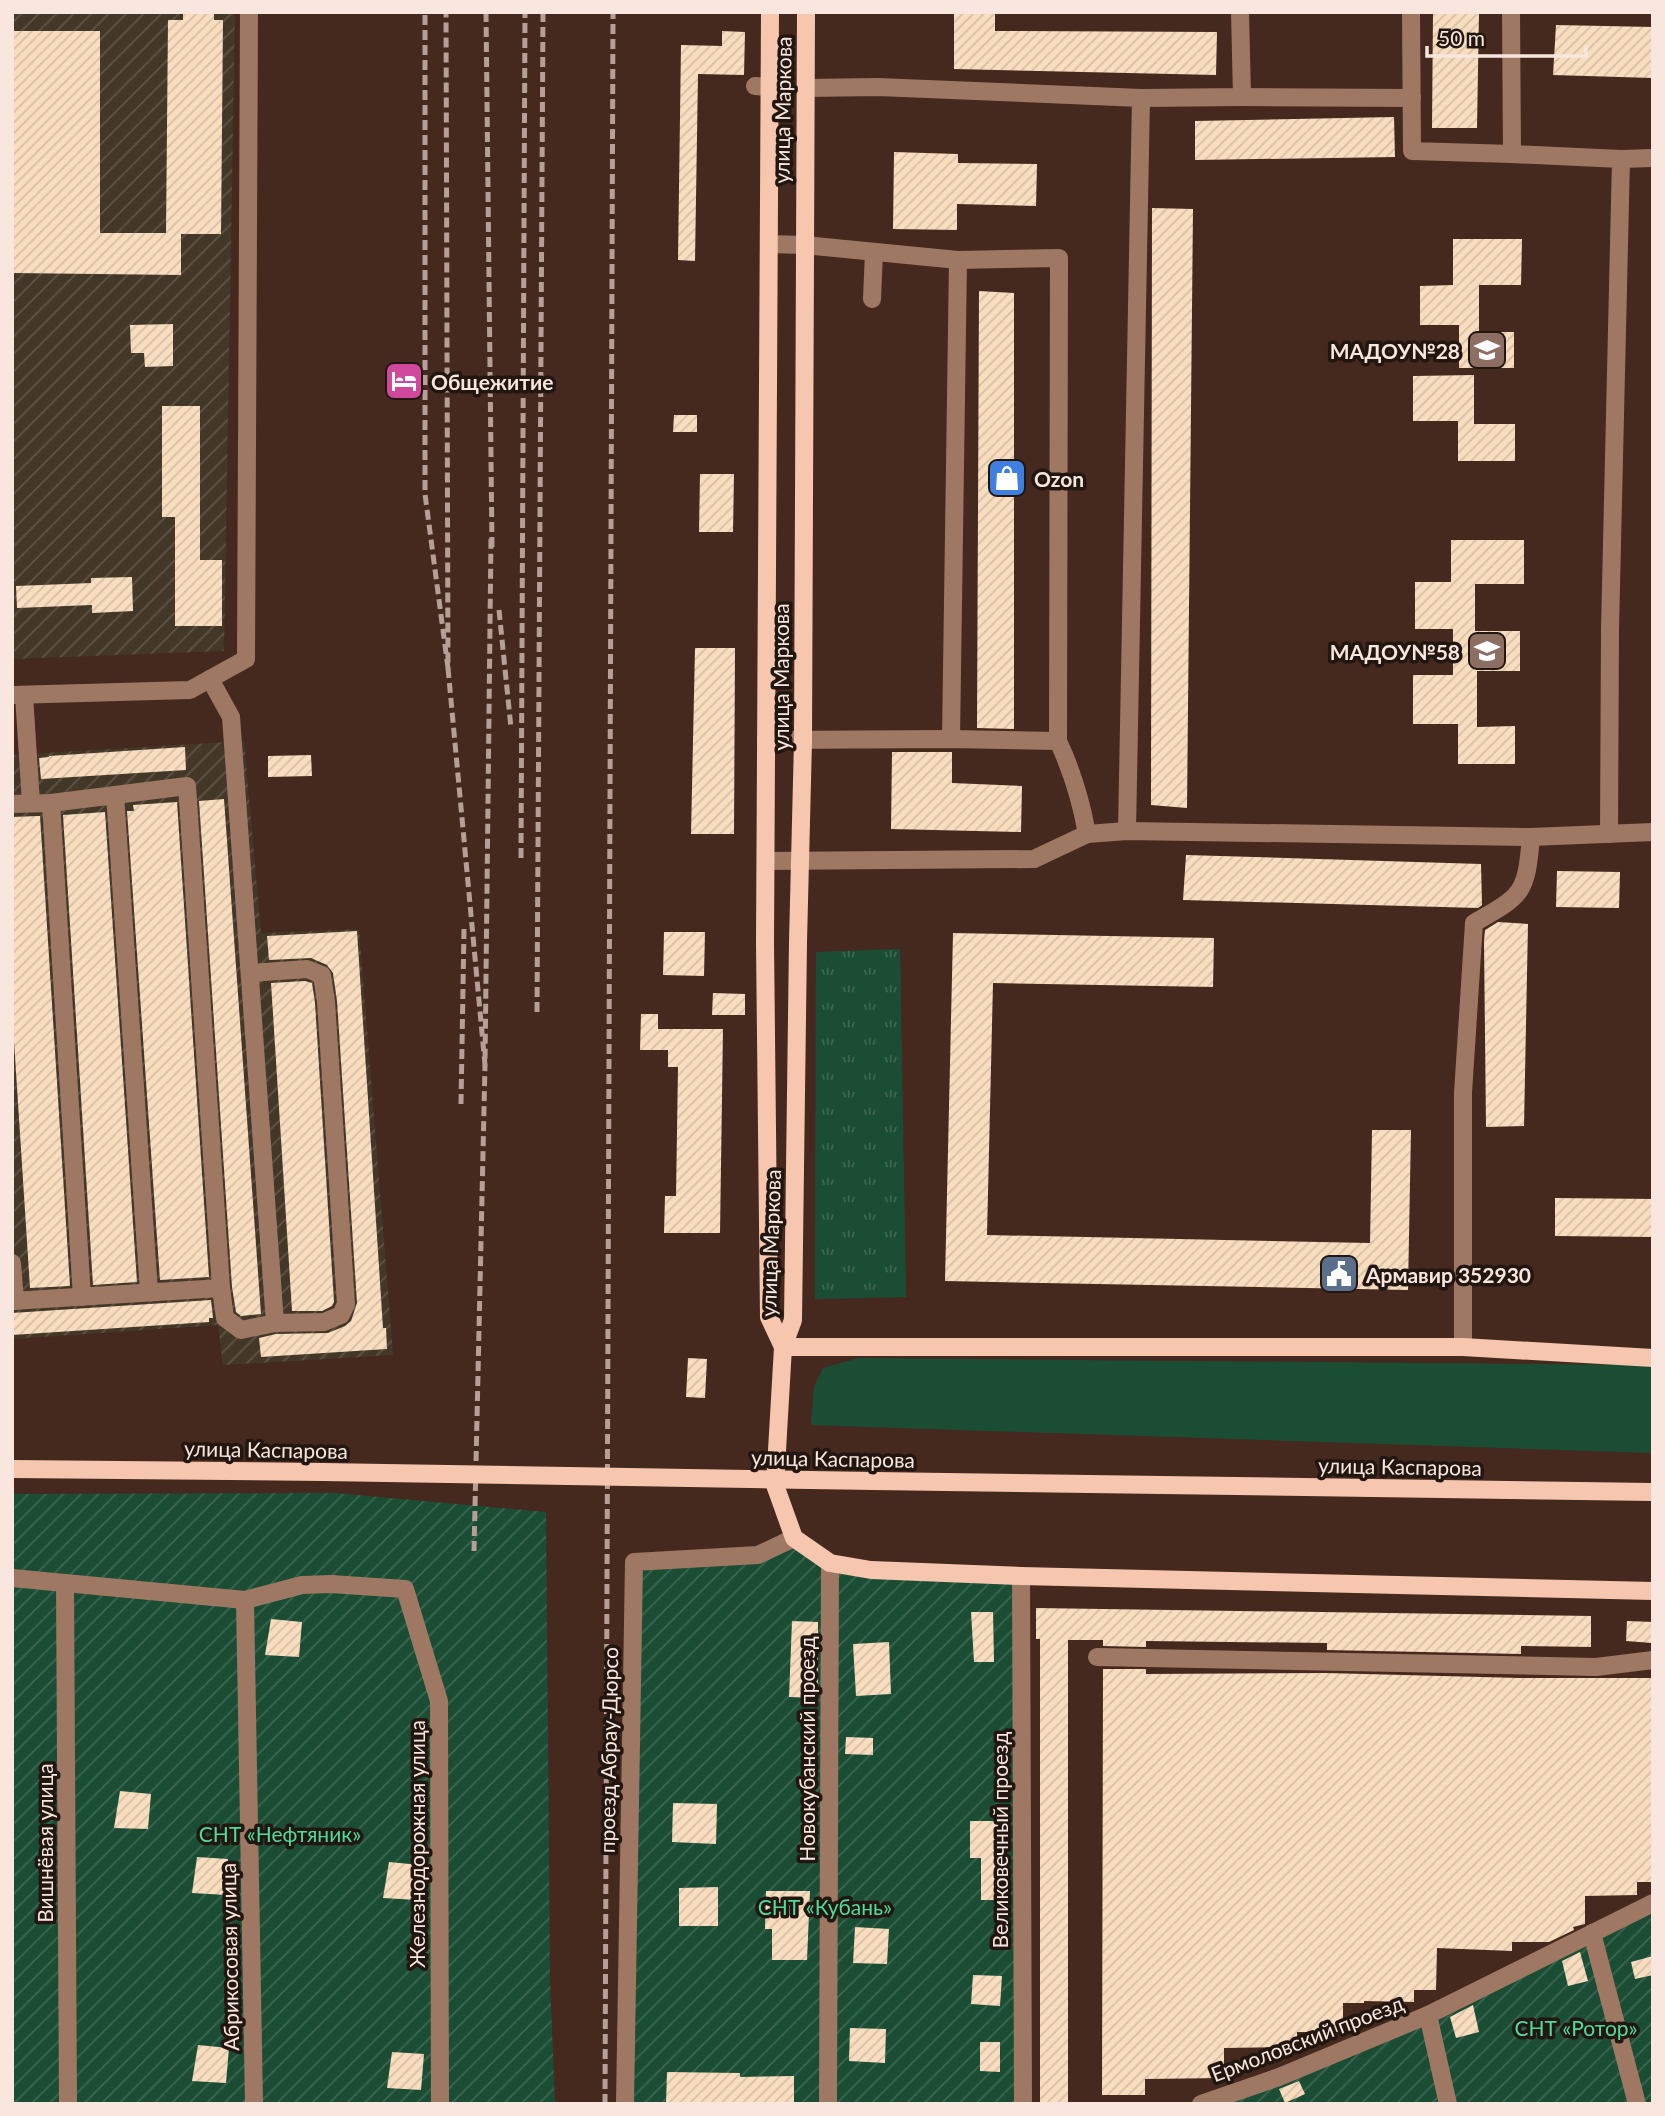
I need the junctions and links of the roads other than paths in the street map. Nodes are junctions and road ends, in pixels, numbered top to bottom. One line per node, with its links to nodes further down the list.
1 (249, 12): 19 (street)
2 (770, 12): 14 (main road, улица Маркова)
3 (806, 12): 7 (main road, улица Маркова)
4 (1241, 12): 8 (street)
5 (1411, 12): 10 (street)
6 (1511, 12): 11 (street)
7 (805, 88): 9 (street); 15 (main road, улица Маркова)
8 (1242, 97): 9 (street); 10 (street)
9 (1141, 98): 29 (street)
10 (1412, 98): 11 (street)
11 (1512, 154): 13 (street)
12 (1653, 158): 13 (street)
13 (1621, 159): 32 (street)
14 (769, 244): 15 (street); 22 (main road, улица Маркова)
15 (804, 245): 16 (street); 23 (main road, улица Маркова)
16 (874, 252): 17 (street); 18 (street)
17 (958, 260): 21 (street); 24 (street)
18 (872, 299)
19 (210, 679): 20 (street); 36 (street)
20 (18, 695): 26 (street)
21 (951, 739): 23 (street); 24 (street)
22 (766, 740): 23 (street); 35 (main road, улица Маркова)
23 (803, 741): 34 (main road, улица Маркова)
24 (1058, 741): 31 (street)
25 (115, 795): 27 (street); 38 (street); 39 (street)
26 (31, 803): 27 (street); 28 (street)
27 (51, 803): 40 (street)
28 (12, 804)
29 (1127, 831): 31 (street); 33 (street)
30 (1653, 832): 32 (street)
31 (1087, 834): 34 (street)
32 (1609, 834): 33 (street)
33 (1531, 837): 44 (street)
34 (800, 860): 35 (street); 43 (main road, улица Маркова)
35 (766, 861): 43 (main road, улица Маркова)
36 (251, 973): 42 (street); 42 (street)
37 (12, 1263): 41 (street)
38 (221, 1288): 39 (street); 42 (street)
39 (149, 1292): 40 (street)
40 (82, 1297): 41 (street)
41 (13, 1301)
42 (275, 1323)
43 (783, 1347): 44 (main road); 48 (main road)
44 (1463, 1347): 45 (main road)
45 (1653, 1358)
46 (12, 1469): 47 (main road, улица Каспарова, bridge)
47 (1653, 1492)
48 (794, 1538): 49 (main road); 63 (street, проезд Абрау-Дюрсо)
49 (830, 1563): 50 (main road); 64 (street, Новокубанский проезд)
50 (1021, 1576): 53 (main road); 65 (street, Великовечный проезд)
51 (12, 1578): 52 (street)
52 (65, 1583): 54 (street); 60 (street, Вишнёвая улица)
53 (1653, 1591)
54 (245, 1600): 61 (street, Абрикосовая улица); 62 (street, Железнодорожная улица)
55 (1097, 1657): 56 (street)
56 (1653, 1660)
57 (1653, 1903): 58 (street, Ермоловский проезд)
58 (1592, 1933): 59 (street, Ермоловский проезд); 68 (street)
59 (1428, 2015): 66 (street, Ермоловский проезд); 67 (street)
60 (68, 2104)
61 (254, 2104)
62 (440, 2104)
63 (625, 2104)
64 (828, 2104)
65 (1023, 2104)
66 (1202, 2104)
67 (1448, 2104)
68 (1637, 2104)

